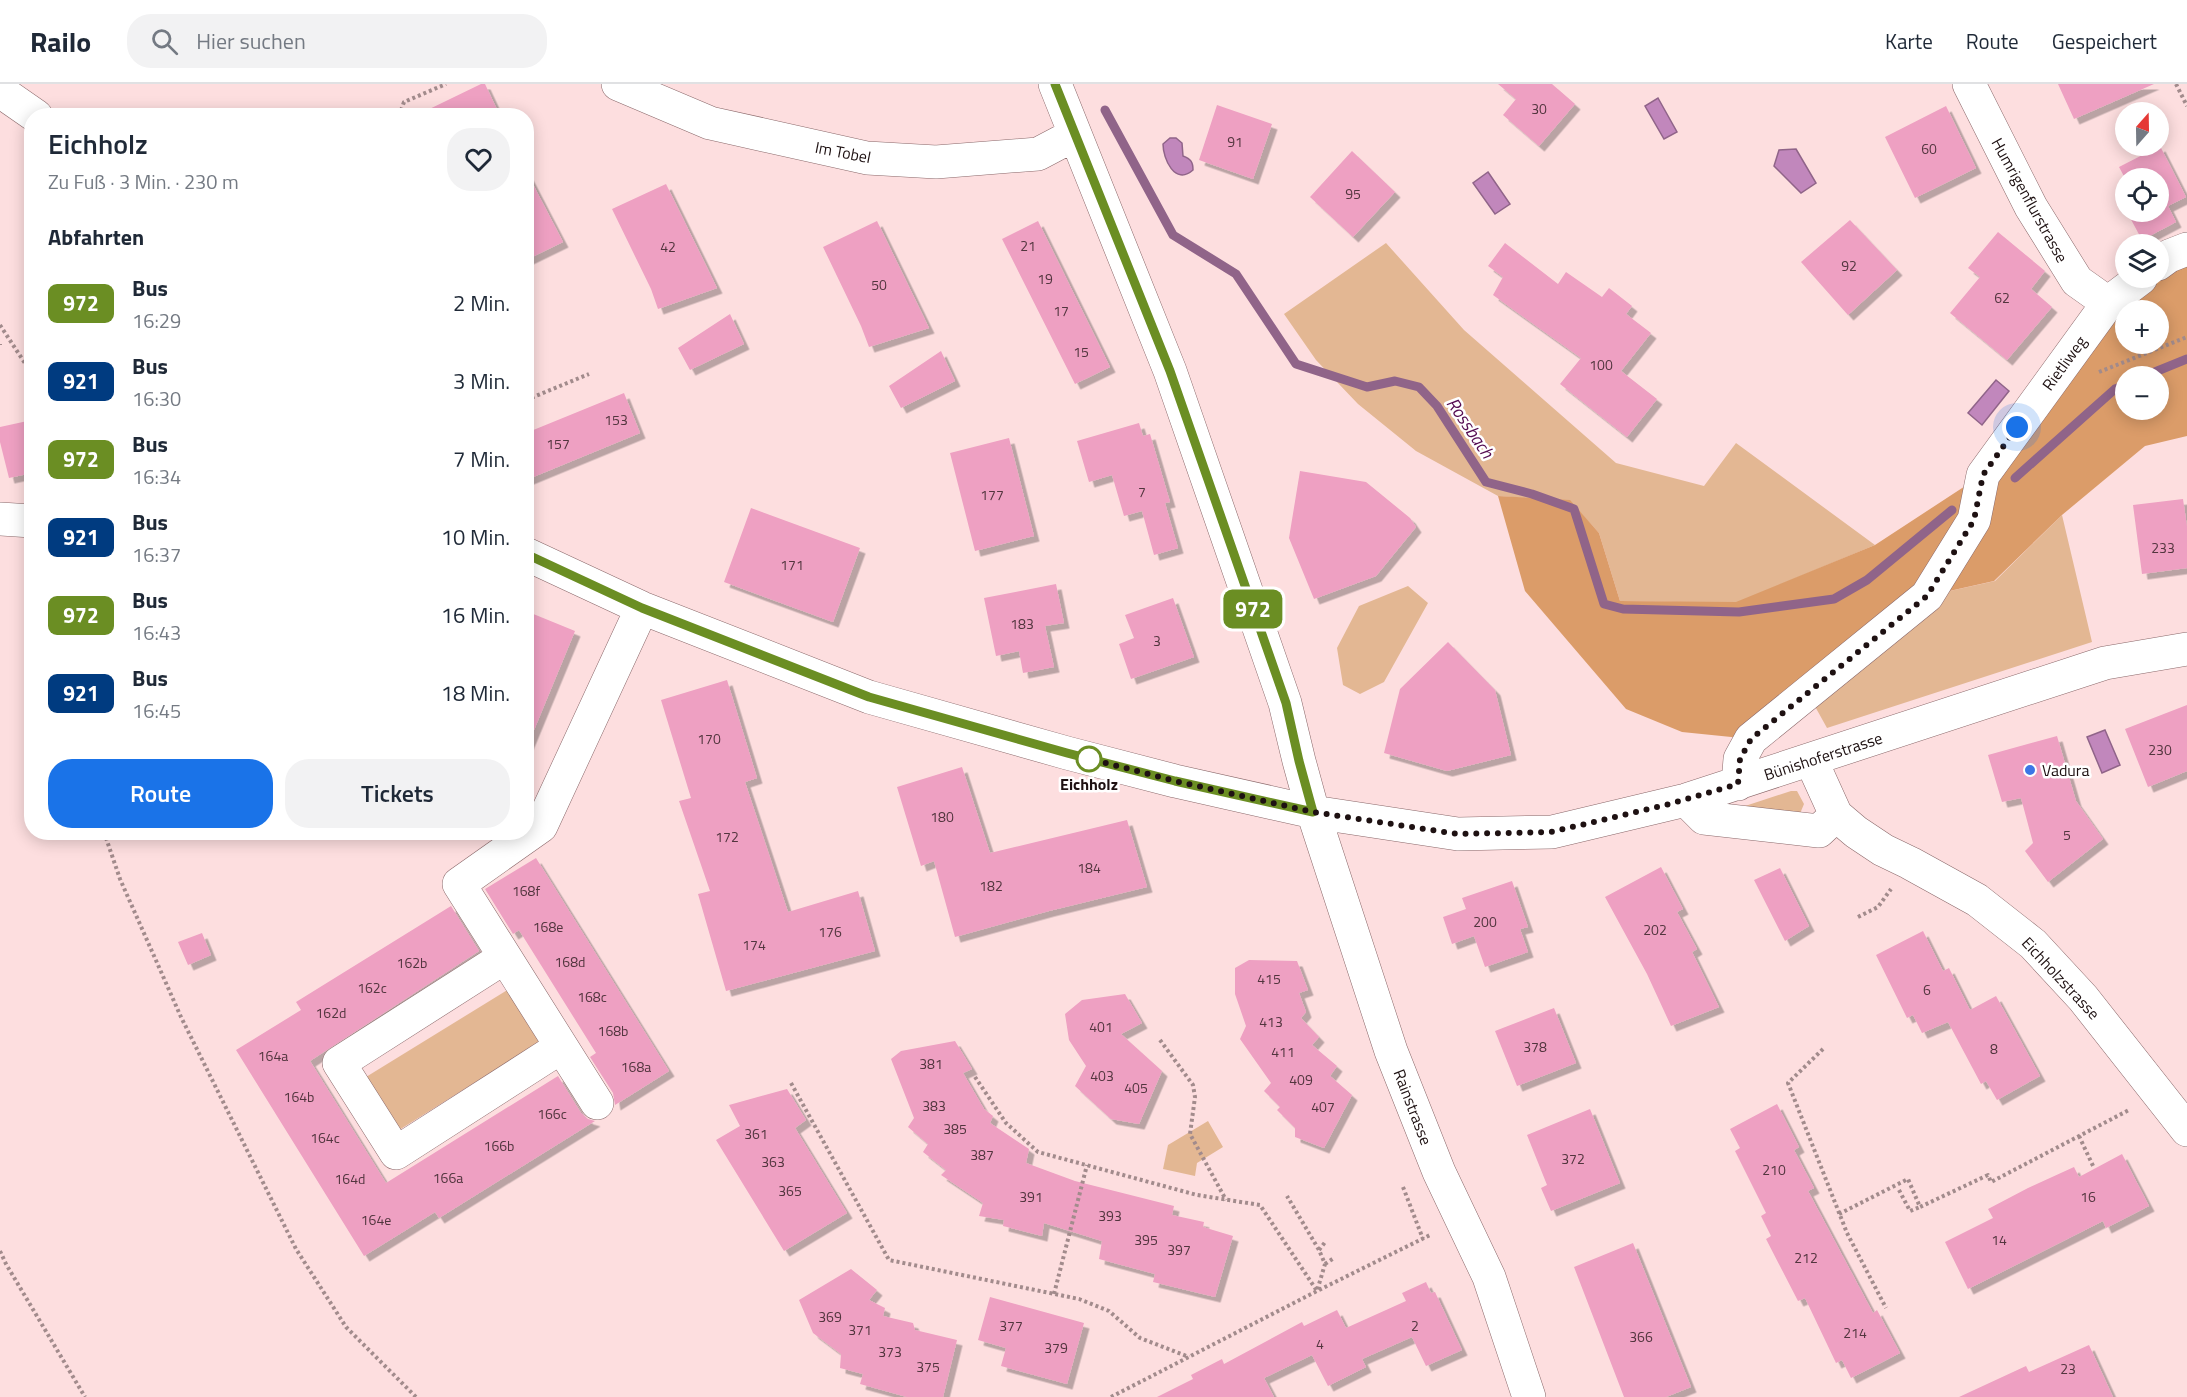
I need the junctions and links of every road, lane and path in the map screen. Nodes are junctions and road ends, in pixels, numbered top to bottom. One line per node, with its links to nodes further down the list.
1 (446, 84): 9 (path)
2 (618, 84): 10 (street, Im Tobel)
3 (1055, 84): 10 (street, Rainstrasse)
4 (1969, 84): 14 (street, Humrigenflurstrasse)
5 (2176, 84): 7 (path)
6 (0, 91): 8 (street)
7 (2187, 106)
8 (24, 108)
9 (402, 108)
10 (1074, 135): 29 (street, Rainstrasse)
11 (2187, 249): 12 (street)
12 (2169, 256)
13 (2128, 288): 14 (street, Rietliweg)
14 (2108, 303): 27 (street, Rietliweg)
15 (0, 325): 17 (path)
16 (2187, 337): 19 (path)
17 (24, 362)
18 (589, 374): 20 (path)
19 (2093, 375)
20 (534, 397)
21 (0, 519): 22 (street)
22 (24, 520)
23 (534, 558): 24 (street, Bünishoferstrasse)
24 (642, 608): 29 (street, Bünishoferstrasse); 31 (street)
25 (2187, 648): 26 (street, Bünishoferstrasse)
26 (1811, 760): 27 (street, Bünishoferstrasse); 30 (street, Eichholzstrasse)
27 (1738, 784): 28 (street, Bünishoferstrasse)
28 (1695, 809): 29 (street, Bünishoferstrasse); 30 (street)
29 (1313, 812): 68 (street, Rainstrasse)
30 (1836, 815): 44 (street, Eichholzstrasse)
31 (534, 831)
32 (107, 840): 66 (path)
33 (521, 840): 36 (street)
34 (1896, 883): 35 (path)
35 (1858, 917)
36 (505, 957): 38 (street); 38 (street)
37 (1160, 1040): 51 (path)
38 (561, 1047): 42 (street)
39 (1823, 1050): 53 (path)
40 (975, 1077): 46 (path)
41 (791, 1083): 62 (path)
42 (597, 1103)
43 (2138, 1105): 45 (path)
44 (2187, 1130)
45 (2079, 1137): 47 (path); 52 (path)
46 (1087, 1165): 51 (path); 62 (path)
47 (2094, 1168)
48 (1403, 1186): 55 (path)
49 (1899, 1190): 52 (path)
50 (1287, 1196): 57 (path)
51 (1226, 1200): 61 (path)
52 (1920, 1207): 53 (path)
53 (1839, 1214): 63 (path)
54 (1439, 1231): 55 (path)
55 (1424, 1239): 61 (path)
56 (1326, 1241): 57 (path)
57 (1319, 1250): 60 (path)
58 (0, 1251): 65 (path)
59 (1334, 1258): 60 (path)
60 (1325, 1264): 61 (path)
61 (1317, 1291): 64 (path)
62 (1054, 1294): 64 (path)
63 (1886, 1308)
64 (1189, 1357): 67 (path)
65 (85, 1397)
66 (416, 1397)
67 (1111, 1397)
68 (1529, 1397)

